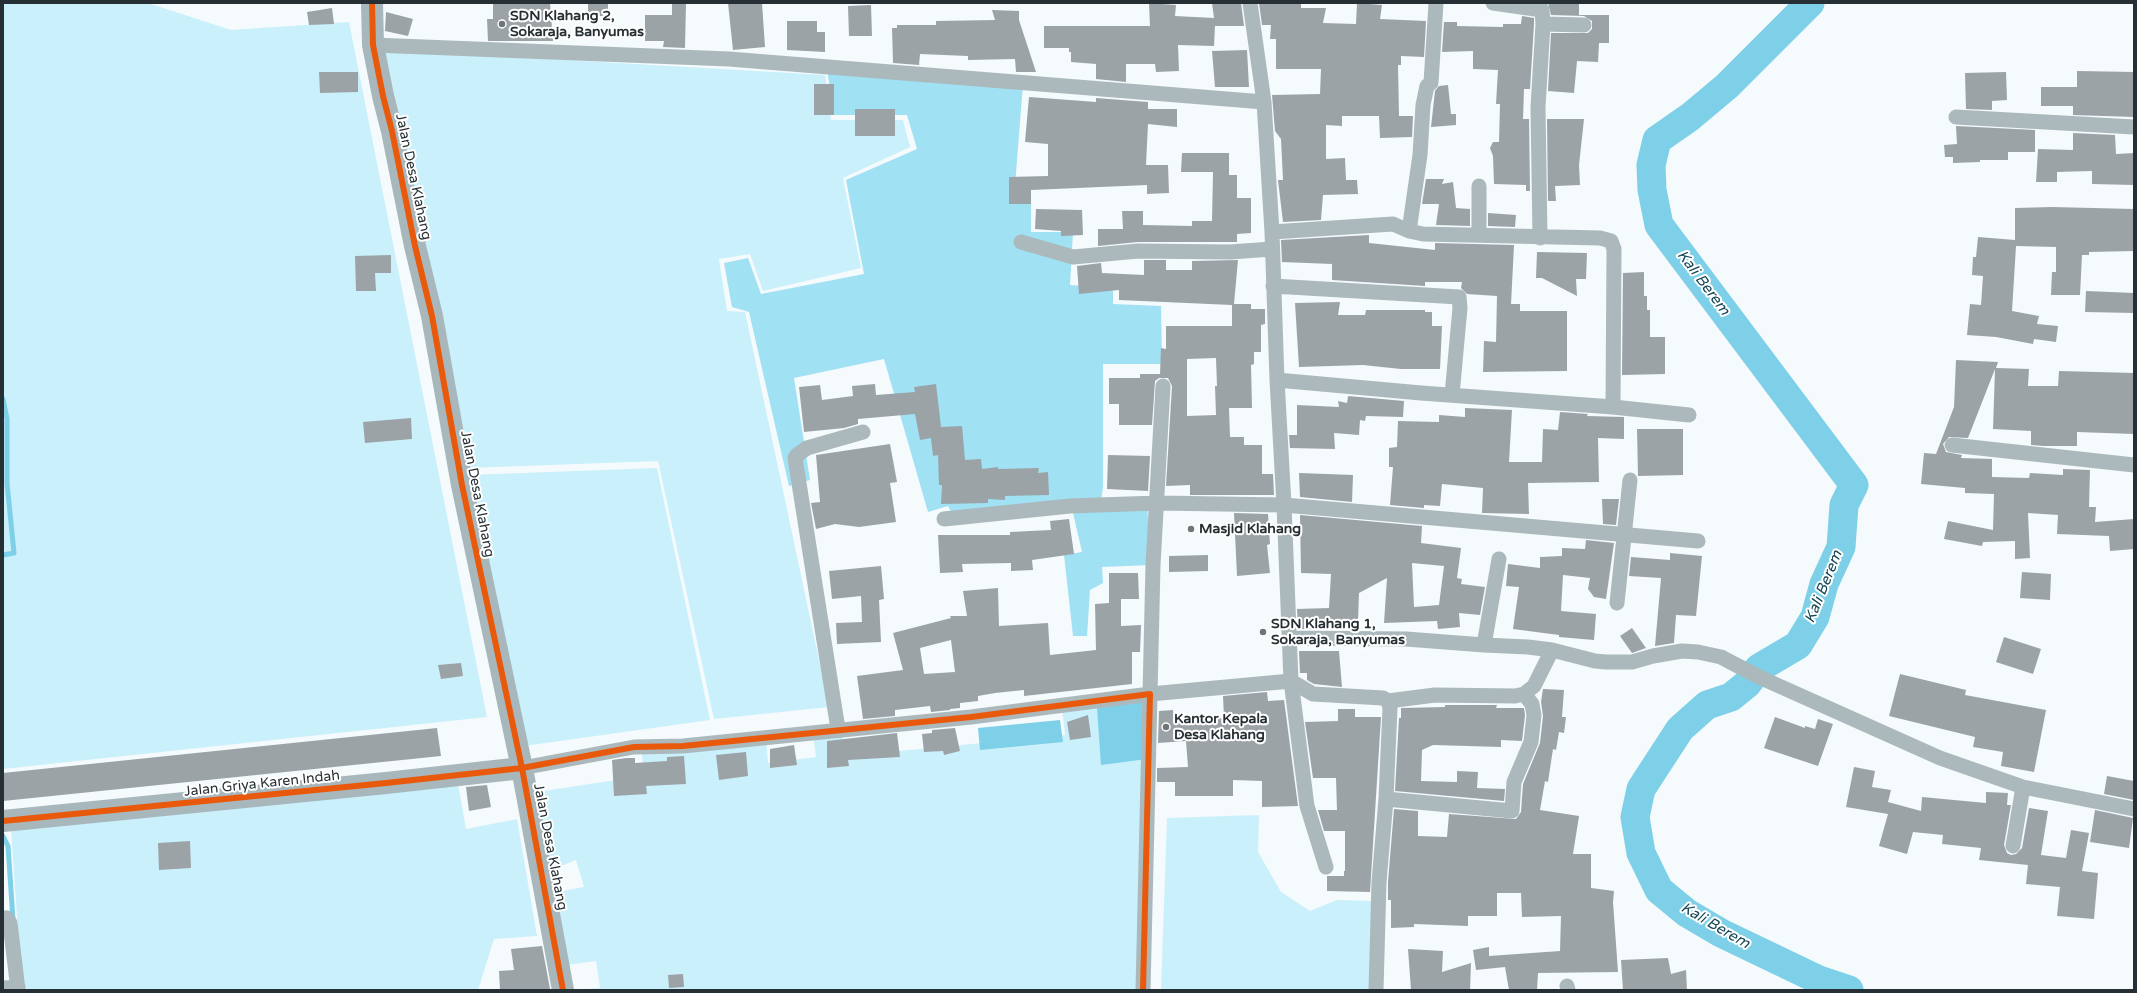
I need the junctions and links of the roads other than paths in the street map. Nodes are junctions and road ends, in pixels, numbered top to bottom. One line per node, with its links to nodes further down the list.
1 (372, 3): 8 (street, Jalan Desa Klahang)
2 (1250, 3): 9 (street)
3 (1436, 3): 13 (street)
4 (1493, 3): 5 (street)
5 (1514, 4): 6 (street)
6 (1543, 24): 7 (street); 16 (street)
7 (1584, 25)
8 (373, 45): 9 (street); 44 (street, Jalan Desa Klahang)
9 (1264, 102): 14 (street)
10 (1956, 116): 11 (street)
11 (2134, 127)
12 (1479, 186): 15 (street)
13 (1409, 231): 14 (street); 15 (street)
14 (1272, 232): 18 (street)
15 (1479, 235): 16 (street)
16 (1540, 238): 23 (street)
17 (1021, 242): 18 (street)
18 (1272, 249): 19 (street)
19 (1273, 286): 20 (street); 22 (street)
20 (1277, 380): 22 (street); 30 (street)
21 (1163, 386): 29 (street)
22 (1452, 395): 23 (street)
23 (1613, 407): 24 (street)
24 (1689, 415)
25 (862, 432): 43 (street)
26 (1952, 445): 27 (street)
27 (2134, 465)
28 (1630, 480): 32 (street)
29 (1157, 503): 30 (street); 31 (street); 40 (street)
30 (1284, 505): 32 (street); 36 (street)
31 (944, 519)
32 (1625, 535): 33 (street); 35 (street)
33 (1698, 541)
34 (1499, 559): 37 (street)
35 (1617, 604)
36 (1290, 638): 37 (street); 39 (street)
37 (1484, 646): 38 (street)
38 (1552, 650): 41 (street); 45 (street)
39 (1291, 681): 40 (street); 42 (street); 50 (street)
40 (1150, 694): 43 (street); 54 (street)
41 (1524, 694): 42 (street); 46 (street)
42 (1388, 701): 46 (street)
43 (838, 729): 44 (street)
44 (522, 768): 48 (street, Jalan Griya Karen Indah); 53 (street, Jalan Desa Klahang)
45 (2024, 787): 47 (street); 49 (street)
46 (1386, 799): 55 (street)
47 (2134, 809)
48 (3, 821)
49 (2013, 846)
50 (1326, 867)
51 (3, 918): 52 (street)
52 (13, 988)
53 (563, 990)
54 (1144, 990)
55 (1376, 990)

